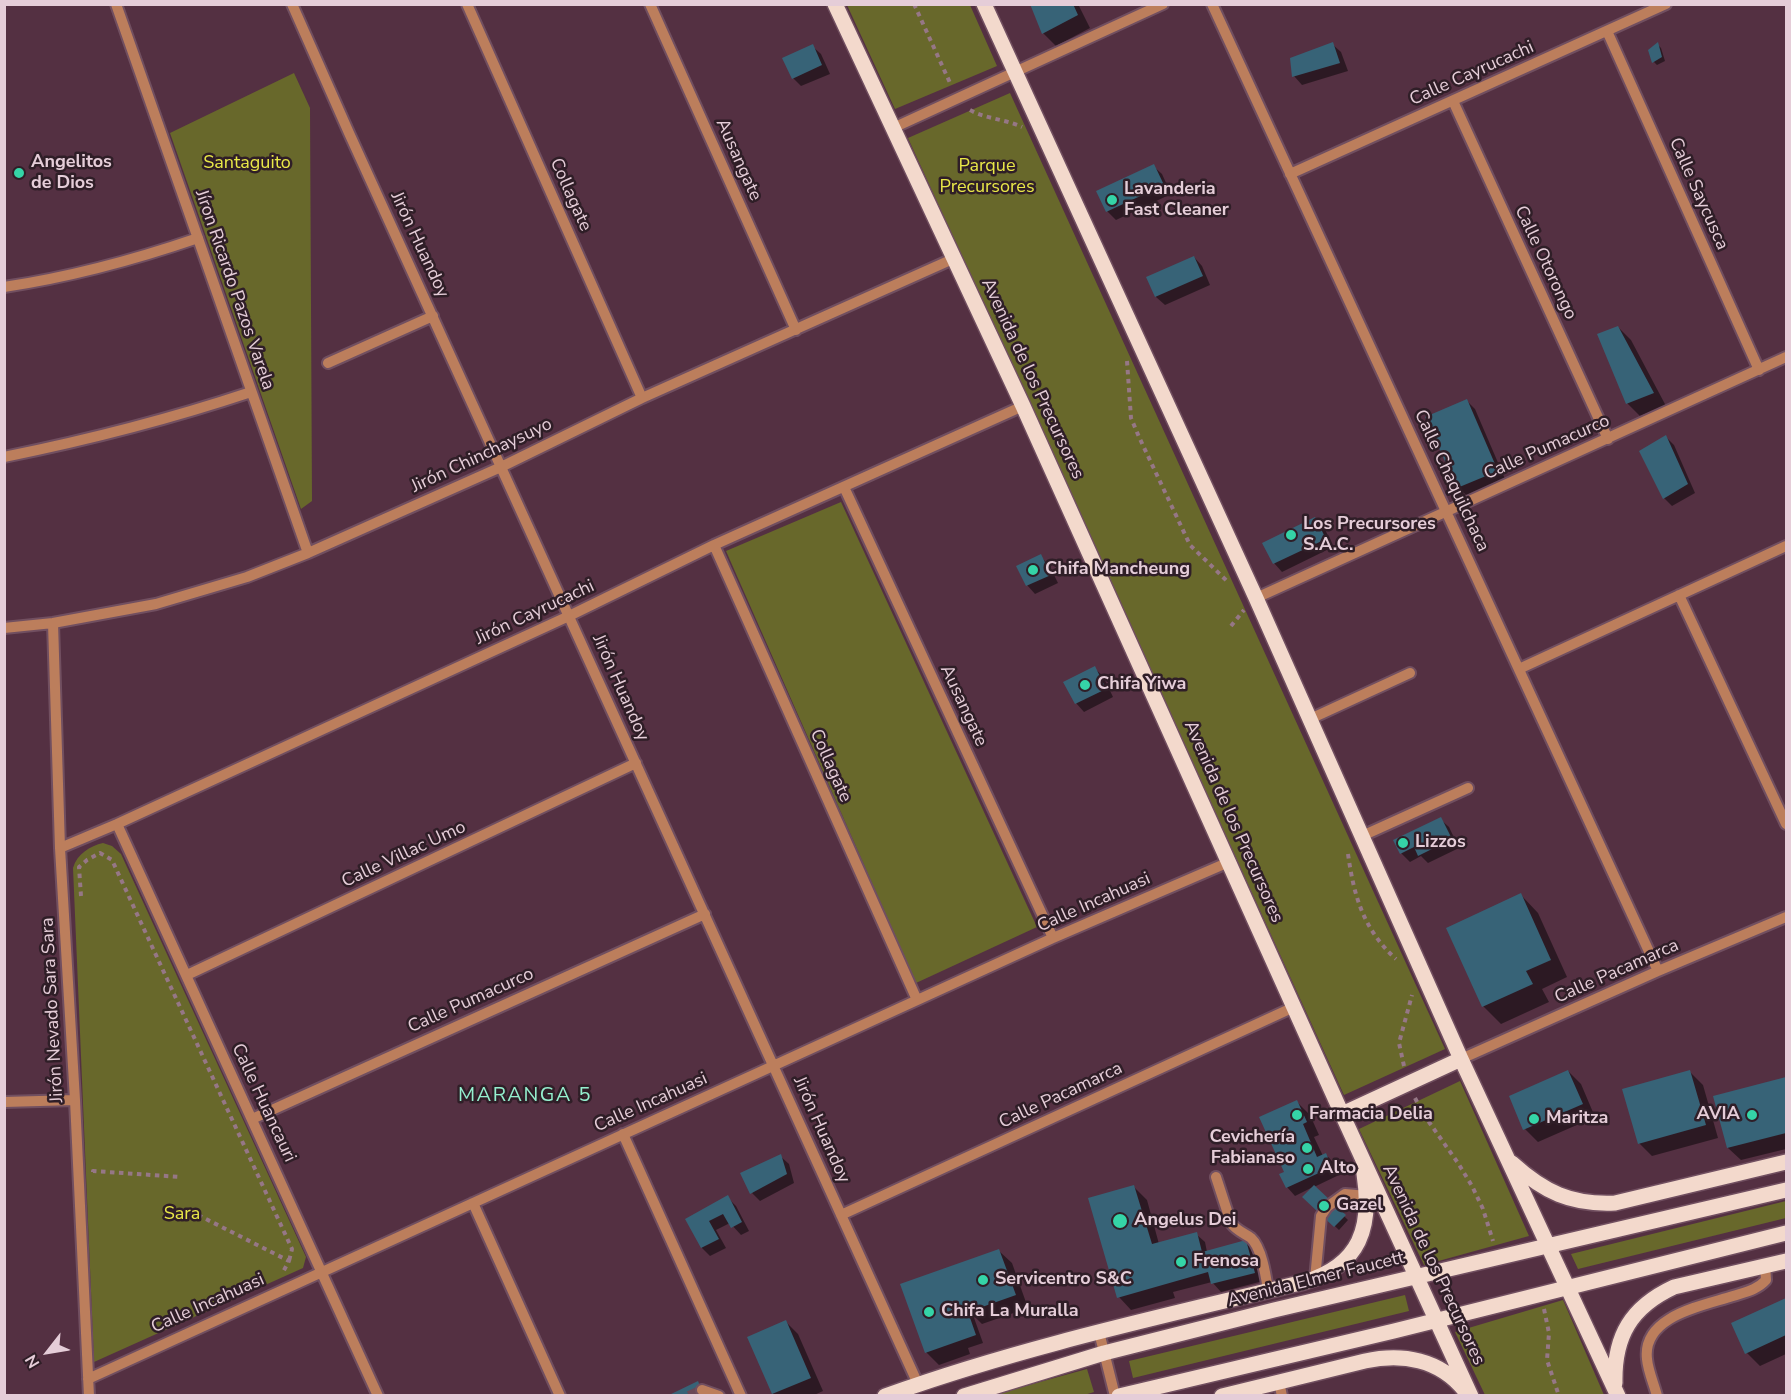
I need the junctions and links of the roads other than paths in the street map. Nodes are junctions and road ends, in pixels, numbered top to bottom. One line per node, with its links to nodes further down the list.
1 (117, 4): 15 (street, Jíron Ricardo Pazos Varela)
2 (292, 4): 18 (street, Jirón Huandoy)
3 (467, 4): 24 (street, Collagate)
4 (650, 4): 19 (street, Ausangate)
5 (835, 4): 13 (main road, Avenida de los Precursores)
6 (984, 4): 11 (main road)
7 (1163, 4): 11 (street)
8 (1212, 4): 14 (street, Calle Chaquilchaca)
9 (1666, 4): 10 (street, Calle Cayrucachi)
10 (1607, 31): 12 (street, Calle Cayrucachi); 22 (street, Calle Saycusca)
11 (1015, 72): 13 (street); 35 (main road)
12 (1453, 101): 14 (street, Calle Cayrucachi); 26 (street, Calle Otorongo)
13 (893, 129): 16 (main road, Avenida de los Precursores)
14 (1290, 174): 30 (street, Calle Chaquilchaca)
15 (198, 238): 17 (street); 23 (street, Jíron Ricardo Pazos Varela)
16 (955, 258): 19 (street, Jirón Chinchaysuyo); 25 (main road, Avenida de los Precursores)
17 (4, 287)
18 (433, 316): 21 (street); 28 (street, Jirón Huandoy)
19 (796, 330): 24 (street, Jirón Chinchaysuyo)
20 (1786, 357): 22 (street, Calle Pumacurco)
21 (328, 363)
22 (1759, 370): 26 (street, Calle Pumacurco)
23 (251, 392): 27 (street); 33 (street, Jíron Ricardo Pazos Varela)
24 (642, 398): 28 (street, Jirón Chinchaysuyo)
25 (1023, 406): 29 (street, Jirón Cayrucachi); 48 (main road, Avenida de los Precursores)
26 (1608, 438): 30 (street, Calle Pumacurco)
27 (4, 457)
28 (501, 467): 33 (street, Jirón Chinchaysuyo); 36 (street, Jirón Huandoy)
29 (844, 487): 31 (street, Jirón Cayrucachi); 51 (street, Ausangate)
30 (1446, 512): 35 (street, Calle Pumacurco); 39 (street, Calle Chaquilchaca)
31 (714, 545): 36 (street, Jirón Cayrucachi); 54 (street, Collagate)
32 (1786, 546): 34 (street)
33 (308, 553): 37 (street, Jirón Chinchaysuyo)
34 (1679, 595): 39 (street); 45 (street)
35 (1256, 598): 41 (main road)
36 (569, 616): 42 (street, Jirón Huandoy); 44 (street, Jirón Cayrucachi)
37 (53, 623): 38 (street, Jirón Chinchaysuyo); 47 (street, Jirón Nevado Sara Sara)
38 (4, 628)
39 (1521, 668): 52 (street, Calle Chaquilchaca)
40 (1410, 674): 41 (street)
41 (1310, 719): 46 (main road)
42 (636, 764): 49 (street, Jirón Huandoy); 53 (street, Calle Villac Umo)
43 (1468, 788): 46 (street)
44 (117, 824): 47 (street, Jirón Cayrucachi); 53 (street, Calle Huancauri)
45 (1786, 824)
46 (1362, 836): 56 (main road)
47 (60, 848): 58 (street, Jirón Nevado Sara Sara)
48 (1229, 862): 51 (street, Calle Incahuasi); 55 (main road, Avenida de los Precursores)
49 (705, 914): 57 (street, Jirón Huandoy); 61 (street, Calle Pumacurco)
50 (1786, 917): 52 (street, Calle Pacamarca)
51 (1053, 939): 54 (street, Calle Incahuasi)
52 (1658, 971): 56 (street, Calle Pacamarca)
53 (187, 975): 61 (street, Calle Huancauri)
54 (917, 1000): 57 (street, Calle Incahuasi)
55 (1294, 1007): 60 (main road, Avenida de los Precursores); 70 (street, Calle Pacamarca)
56 (1461, 1059): 60 (main road); 64 (main road)
57 (774, 1066): 62 (street, Calle Incahuasi); 70 (street, Jirón Huandoy)
58 (75, 1100): 59 (street); 84 (street, Jirón Nevado Sara Sara)
59 (4, 1102)
60 (1342, 1114): 63 (main road, Avenida de los Precursores)
61 (252, 1119): 75 (street, Calle Huancauri)
62 (623, 1134): 69 (street, Calle Incahuasi); 93 (street)
63 (1357, 1147): 68 (main road, Avenida Elmer Faucett); 76 (main road, Avenida de los Precursores)
64 (1508, 1159): 65 (main road); 72 (main road)
65 (1786, 1162)
66 (1216, 1177): 79 (street)
67 (1786, 1190): 72 (main road, Avenida Elmer Faucett)
68 (1367, 1197): 77 (main road, Avenida Elmer Faucett); 77 (street)
69 (473, 1203): 75 (street, Calle Incahuasi); 91 (street)
70 (841, 1215): 85 (street, Jirón Huandoy)
71 (1786, 1233): 78 (main road)
72 (1548, 1246): 76 (main road, Avenida Elmer Faucett); 78 (main road)
73 (1786, 1261): 74 (main road)
74 (1766, 1265): 88 (main road); 99 (street)
75 (321, 1271): 84 (street, Calle Incahuasi); 90 (street, Calle Huancauri)
76 (1417, 1276): 80 (main road, Avenida Elmer Faucett); 81 (main road, Avenida de los Precursores)
77 (1315, 1279): 79 (main road, Avenida Elmer Faucett)
78 (1567, 1287): 81 (main road); 88 (main road)
79 (1268, 1290): 80 (main road); 82 (main road, Avenida Elmer Faucett)
80 (1274, 1310): 83 (main road, Avenida Elmer Faucett)
81 (1437, 1320): 96 (main road); 98 (main road, Avenida de los Precursores)
82 (1099, 1332): 83 (street); 85 (main road, Avenida Elmer Faucett)
83 (1104, 1353): 95 (main road, Avenida Elmer Faucett); 96 (street)
84 (88, 1379): 89 (street, Jirón Nevado Sara Sara)
85 (918, 1384): 94 (main road, Avenida Elmer Faucett)
86 (1280, 1389): 97 (main road); 98 (main road)
87 (702, 1390): 92 (street)
88 (1616, 1392)
89 (89, 1395)
90 (378, 1395)
91 (560, 1395)
92 (719, 1395)
93 (741, 1395)
94 (885, 1395)
95 (964, 1395)
96 (1117, 1395)
97 (1222, 1395)
98 (1470, 1395)
99 (1657, 1395)

